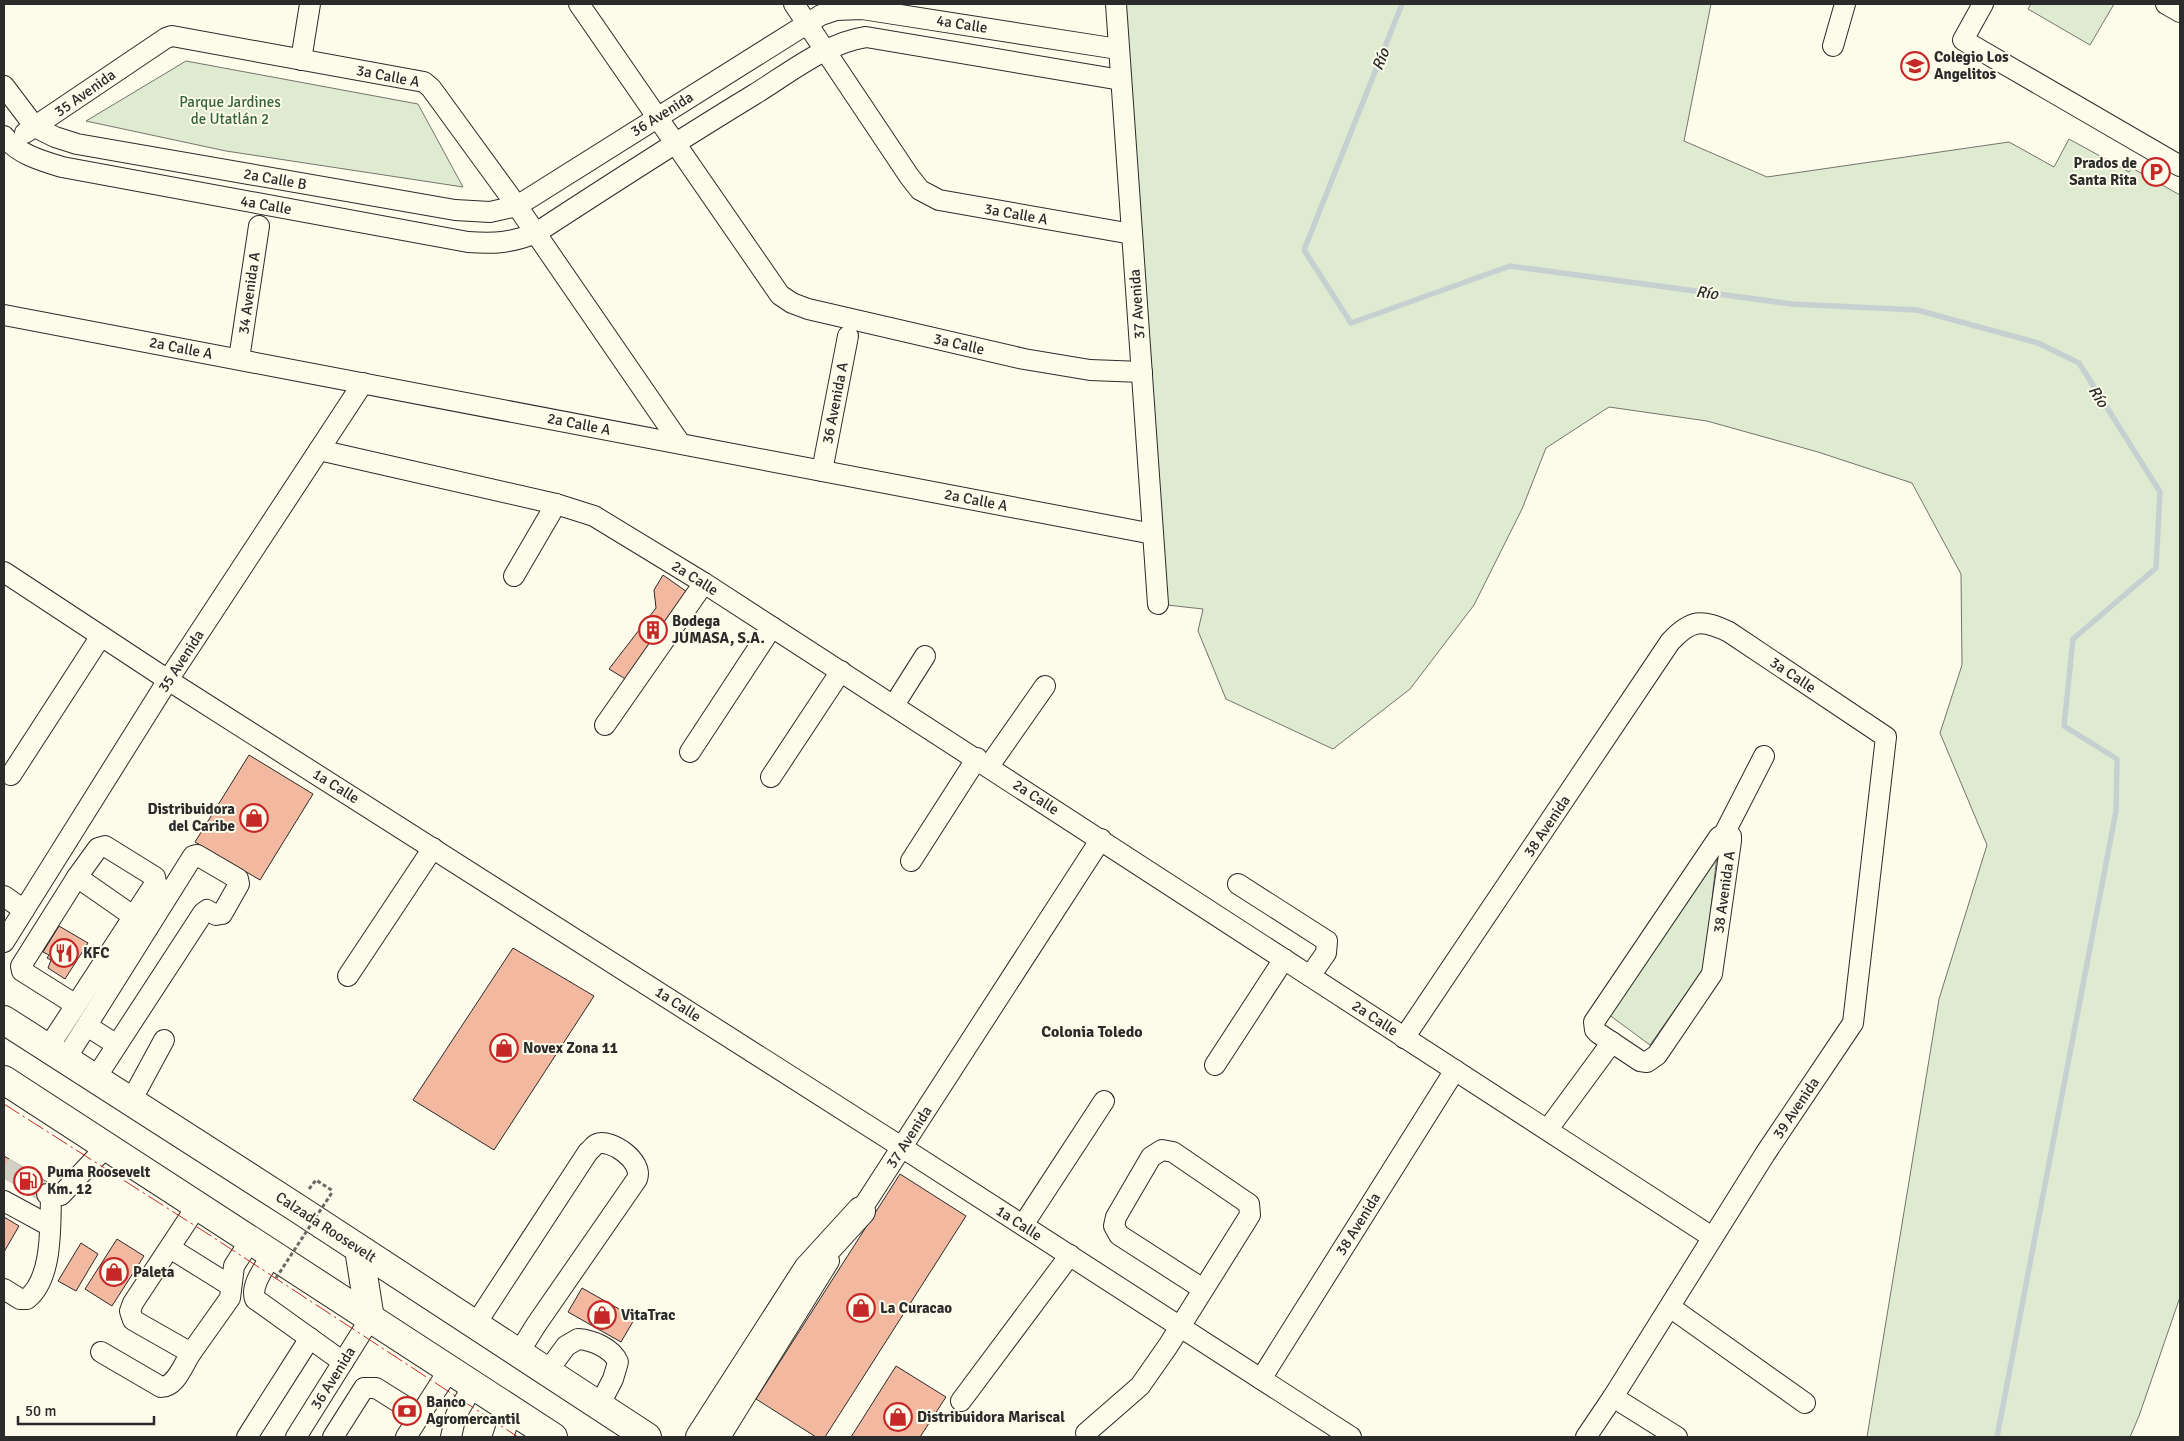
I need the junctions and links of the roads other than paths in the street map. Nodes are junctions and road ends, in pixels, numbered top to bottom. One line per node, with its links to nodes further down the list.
1 (310, 4): 14 (street)
2 (579, 4): 17 (street)
3 (794, 4): 9 (street, 3a Calle A)
4 (1116, 4): 12 (street, 37 Avenida)
5 (1845, 4): 11 (street)
6 (1983, 4): 21 (street)
7 (2166, 4): 8 (street)
8 (2180, 12)
9 (808, 23): 12 (street, 4a Calle); 13 (street, 3a Calle A); 17 (street, 36 Avenida)
10 (166, 38): 14 (street, 3a Calle A); 18 (street, 35 Avenida)
11 (1833, 46)
12 (1118, 49): 15 (street, 37 Avenida)
13 (825, 51): 15 (street, 4a Calle); 20 (street, 36 Avenida); 27 (street, 3a Calle A)
14 (301, 60): 24 (street, 3a Calle A)
15 (1121, 80): 27 (street, 37 Avenida)
16 (4, 86): 18 (street)
17 (657, 117): 20 (street); 24 (street, 36 Avenida)
18 (35, 127): 19 (street, 35 Avenida); 22 (street, 2a Calle B)
19 (6, 142): 23 (street, 4a Calle)
20 (675, 143): 26 (street, 36 Avenida); 31 (street, 3a Calle)
21 (2180, 166)
22 (266, 178): 23 (street); 24 (street, 2a Calle B)
23 (262, 204): 26 (street, 4a Calle)
24 (517, 206): 26 (street, 3a Calle A)
25 (259, 226): 30 (street, 34 Avenida A)
26 (536, 234): 33 (street, 3a Calle A)
27 (1132, 234): 31 (street, 37 Avenida)
28 (4, 315): 30 (street, 2a Calle A)
29 (848, 336): 35 (street, 36 Avenida A)
30 (239, 359): 32 (street, 2a Calle A)
31 (1142, 372): 37 (street, 37 Avenida)
32 (363, 383): 33 (street, 2a Calle A); 34 (street, 35 Avenida)
33 (680, 443): 35 (street, 2a Calle A)
34 (319, 450): 36 (street, 2a Calle); 47 (street, 35 Avenida)
35 (822, 470): 37 (street, 2a Calle A)
36 (556, 504): 39 (street); 40 (street, 2a Calle)
37 (1153, 534): 41 (street, 37 Avenida)
38 (4, 572): 44 (street, 1a Calle)
39 (514, 576)
40 (704, 583): 43 (street, 2a Calle); 50 (street)
41 (1158, 604)
42 (1696, 622): 51 (street, 3a Calle); 73 (street, 38 Avenida)
43 (772, 627): 46 (street, 2a Calle); 52 (street)
44 (100, 636): 47 (street, 1a Calle); 55 (street)
45 (926, 656): 49 (street)
46 (841, 671): 49 (street, 2a Calle); 56 (street)
47 (168, 680): 59 (street, 1a Calle); 64 (street, 35 Avenida)
48 (1045, 686): 54 (street)
49 (894, 705): 54 (street, 2a Calle)
50 (605, 725)
51 (1886, 737): 92 (street, 39 Avenida)
52 (690, 752)
53 (1764, 756): 57 (street)
54 (983, 762): 58 (street, 2a Calle); 60 (street)
55 (10, 775)
56 (771, 777)
57 (1724, 834): 75 (street, 38 Avenida A); 75 (street, 38 Avenida A)
58 (1101, 839): 67 (street, 2a Calle); 86 (street, 37 Avenida)
59 (433, 848): 68 (street); 86 (street, 1a Calle)
60 (911, 861)
61 (77, 877): 65 (street); 65 (street); 70 (street)
62 (1238, 884): 69 (street)
63 (4, 896): 64 (street)
64 (24, 910): 66 (street, 35 Avenida)
65 (133, 916): 70 (street)
66 (4, 942)
67 (1284, 959): 69 (street, 2a Calle); 78 (street)
68 (348, 976)
69 (1310, 976): 73 (street, 2a Calle)
70 (76, 1005): 77 (street)
71 (4, 1020): 77 (highway, Calzada Roosevelt)
72 (87, 1026): 76 (street); 76 (street); 77 (street)
73 (1404, 1038): 79 (street, 2a Calle)
74 (164, 1040): 82 (street)
75 (1612, 1042): 84 (street)
76 (117, 1045): 80 (street)
77 (56, 1054): 80 (highway, Calzada Roosevelt)
78 (1215, 1065)
79 (1455, 1070): 84 (street, 2a Calle); 111 (street, 38 Avenida)
80 (95, 1079): 82 (highway, Calzada Roosevelt)
81 (4, 1080): 85 (highway)
82 (131, 1101): 94 (highway, Calzada Roosevelt)
83 (1104, 1101): 90 (street)
84 (1548, 1129): 92 (street, 2a Calle)
85 (106, 1147): 88 (highway); 91 (street)
86 (903, 1148): 89 (street, 37 Avenida); 90 (street, 1a Calle)
87 (4, 1201): 91 (street)
88 (197, 1206): 93 (street); 96 (highway)
89 (861, 1211): 128 (highway); 129 (street, 37 Avenida)
90 (1023, 1225): 95 (street, 1a Calle)
91 (50, 1226): 98 (street)
92 (1712, 1237): 100 (street, 39 Avenida)
93 (170, 1248): 97 (street); 106 (street)
94 (359, 1249): 101 (highway); 102 (highway, Calzada Roosevelt)
95 (1070, 1255): 103 (street, 1a Calle); 114 (street)
96 (266, 1258): 97 (street); 101 (highway); 104 (street)
97 (231, 1286): 106 (street)
98 (4, 1289)
99 (1203, 1289): 99 (street); 103 (street)
100 (1670, 1307): 113 (street, 39 Avenida); 115 (street)
101 (370, 1319): 108 (street, 36 Avenida); 109 (highway)
102 (475, 1325): 107 (highway, Calzada Roosevelt); 107 (street)
103 (1180, 1327): 111 (street, 1a Calle); 119 (street)
104 (310, 1338): 108 (street); 120 (street)
105 (101, 1352): 106 (street)
106 (190, 1353)
107 (518, 1354): 110 (highway, Calzada Roosevelt)
108 (343, 1362): 121 (street, 36 Avenida)
109 (449, 1370): 112 (highway); 117 (street)
110 (547, 1372): 116 (highway, Calzada Roosevelt); 116 (street)
111 (1261, 1379): 130 (street, 1a Calle)
112 (473, 1386): 118 (highway); 124 (street)
113 (1613, 1397): 131 (street, 39 Avenida); 132 (street)
114 (961, 1401)
115 (1805, 1403)
116 (599, 1406): 127 (highway, Calzada Roosevelt)
117 (419, 1415): 122 (street); 123 (street)
118 (525, 1423): 125 (street); 126 (highway)
119 (1086, 1433)
120 (247, 1437)
121 (296, 1437)
122 (333, 1437)
123 (406, 1437)
124 (451, 1437)
125 (503, 1437)
126 (553, 1437)
127 (647, 1437)
128 (700, 1437)
129 (720, 1437)
130 (1351, 1437)
131 (1586, 1437)
132 (1677, 1437)

